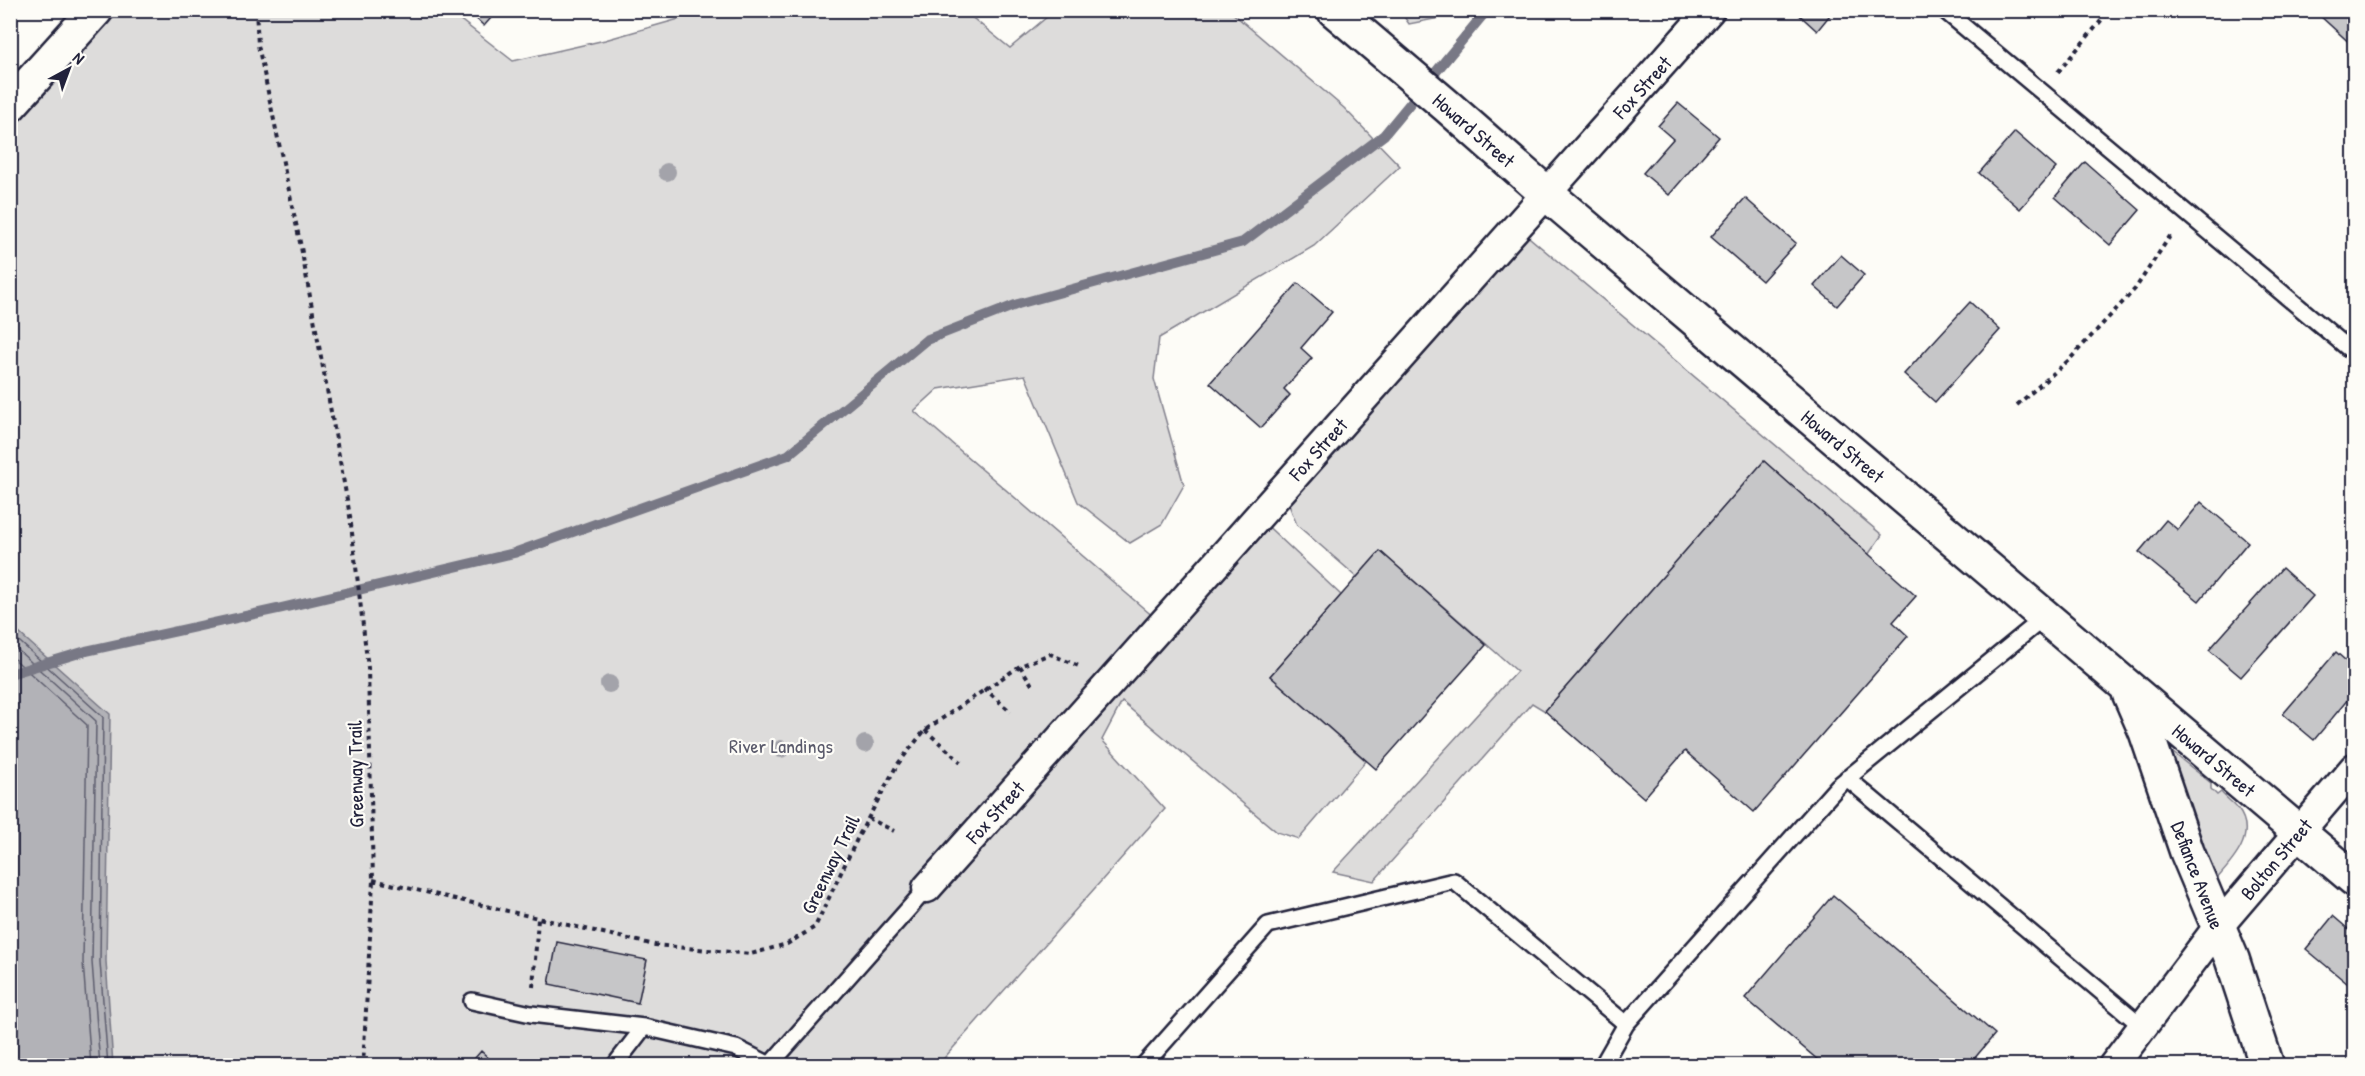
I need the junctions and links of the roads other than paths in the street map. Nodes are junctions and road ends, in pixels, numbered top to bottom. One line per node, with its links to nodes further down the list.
1 (96, 10): 5 (street)
2 (1334, 10): 6 (street, Howard Street)
3 (1710, 10): 6 (street, Fox Street)
4 (1944, 10): 7 (lane)
5 (10, 105)
6 (1547, 194): 8 (street, Howard Street); 14 (street, Fox Street)
7 (2355, 353)
8 (2045, 617): 9 (street, Howard Street); 11 (lane)
9 (2126, 686): 12 (street, Howard Street); 15 (street, Defiance Avenue)
10 (2355, 768): 12 (street, Bolton Street)
11 (1847, 778): 17 (lane); 18 (lane)
12 (2298, 832): 13 (street, Howard Street); 15 (street, Bolton Street)
13 (2355, 879)
14 (927, 888): 21 (lane)
15 (2218, 927): 18 (street, Bolton Street); 25 (street, Defiance Avenue)
16 (472, 1001): 19 (lane)
17 (1626, 1024): 22 (lane); 23 (lane)
18 (2143, 1027): 24 (street, Bolton Street)
19 (644, 1028): 20 (lane); 21 (lane)
20 (614, 1065)
21 (770, 1065)
22 (1143, 1065)
23 (1602, 1065)
24 (2112, 1065)
25 (2267, 1065)

